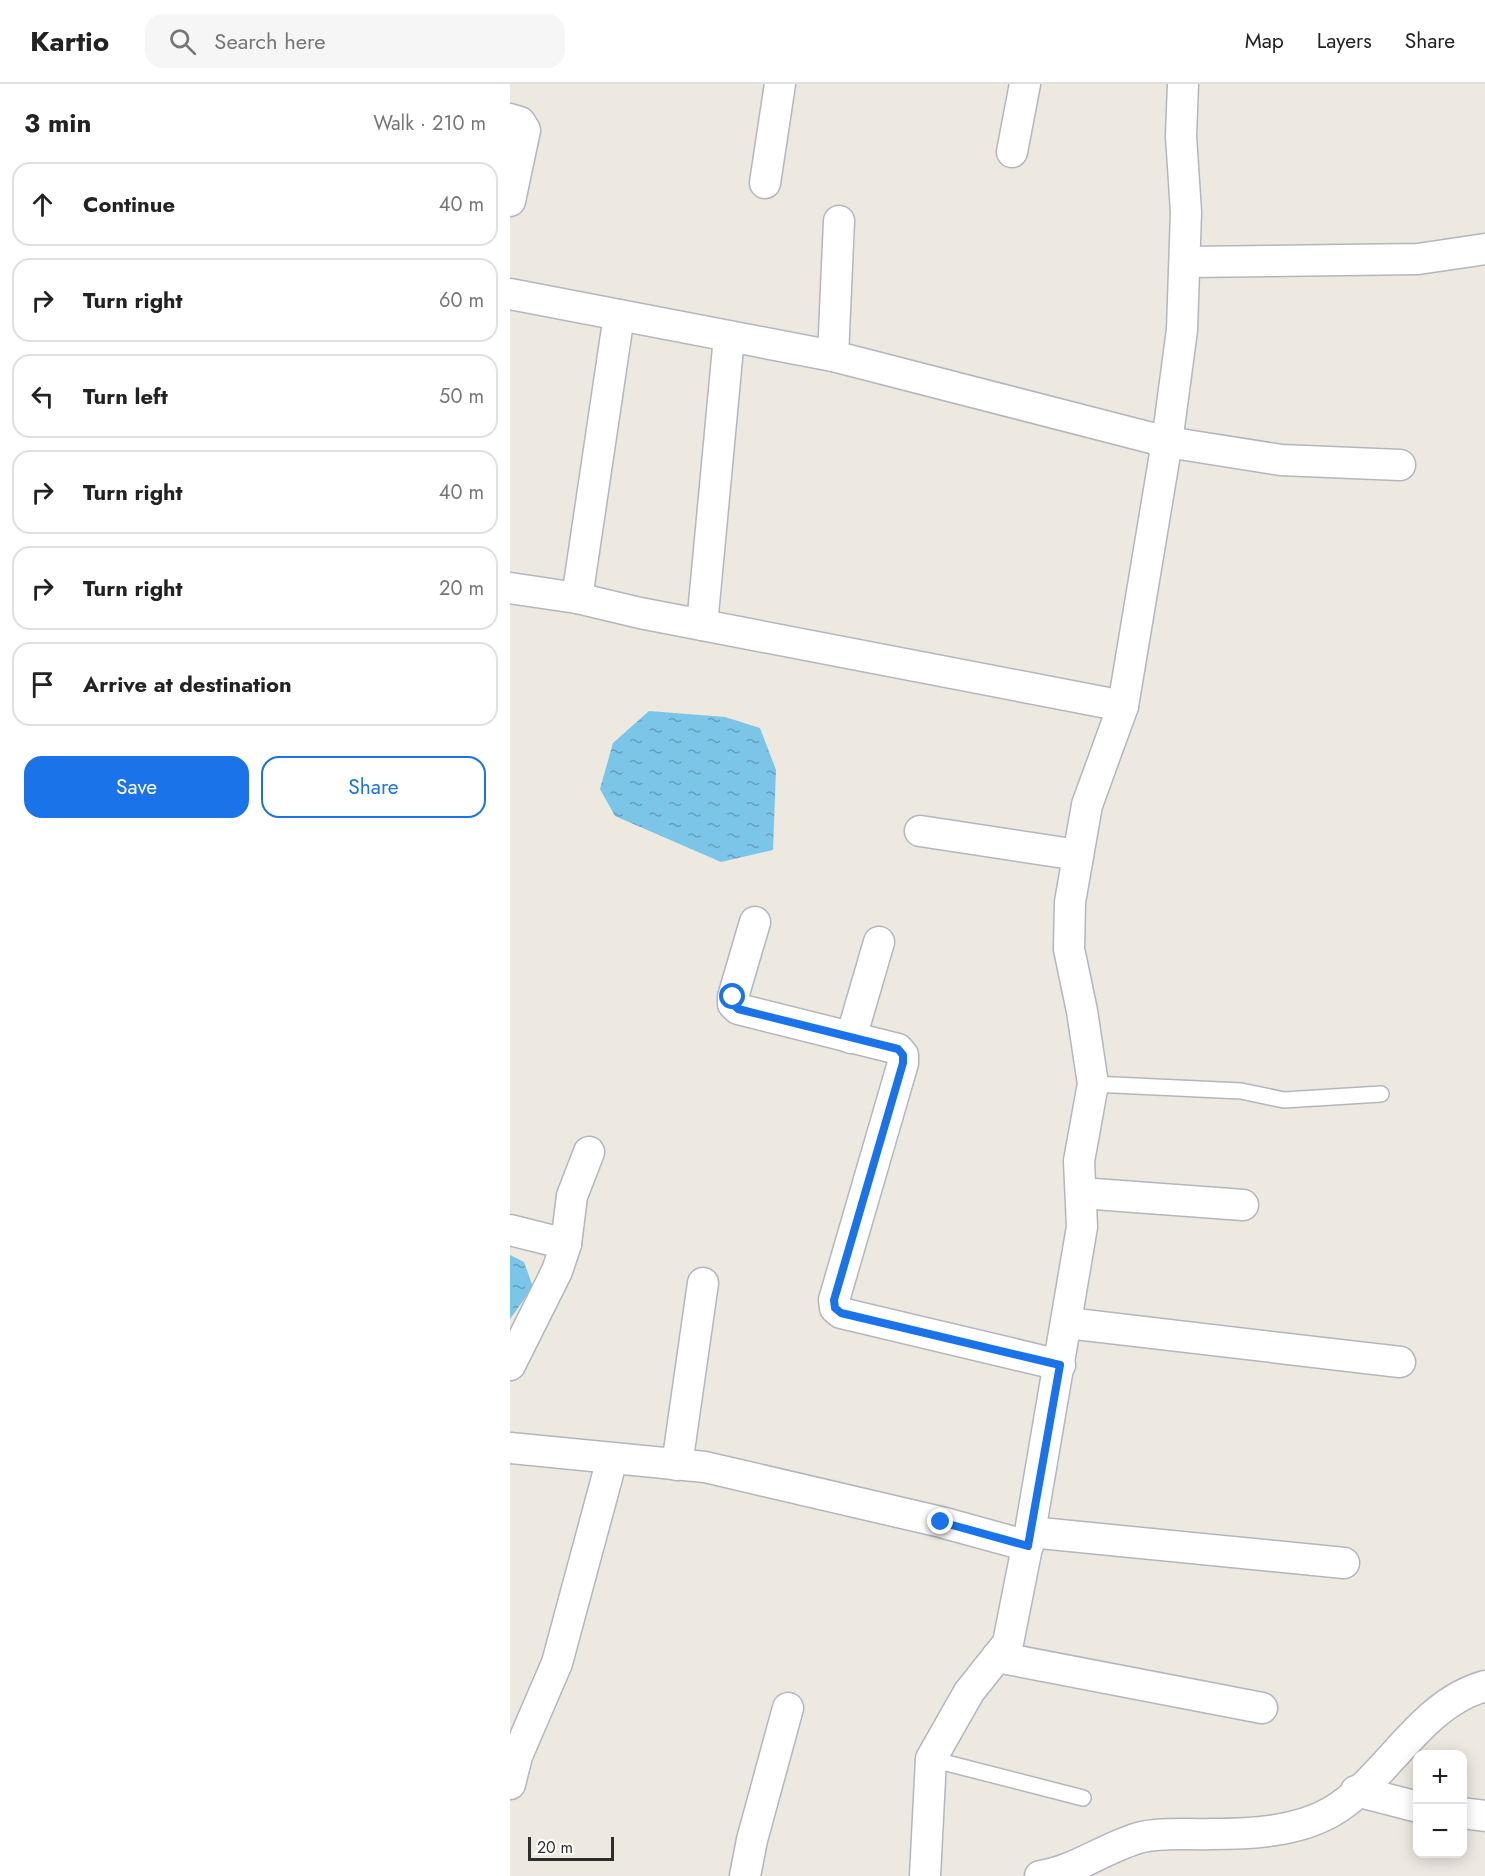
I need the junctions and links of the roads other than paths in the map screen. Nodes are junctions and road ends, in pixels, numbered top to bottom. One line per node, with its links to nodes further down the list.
1 (780, 84): 6 (street)
2 (1025, 84): 5 (street)
3 (1183, 84): 10 (street)
4 (510, 119): 7 (street)
5 (1012, 152)
6 (765, 183)
7 (510, 201)
8 (839, 221): 14 (street)
9 (1485, 249): 10 (street)
10 (1185, 262): 15 (street)
11 (510, 294): 12 (street)
12 (619, 315): 13 (street); 18 (street)
13 (729, 336): 14 (street); 19 (street)
14 (833, 356): 15 (street)
15 (1167, 442): 16 (street); 20 (street)
16 (1400, 465)
17 (510, 588): 18 (street)
18 (577, 598): 19 (street)
19 (702, 625): 20 (street)
20 (1123, 706): 22 (street)
21 (920, 831): 22 (street)
22 (1078, 855): 26 (street)
23 (755, 922): 25 (street)
24 (879, 942): 25 (street)
25 (851, 1038): 37 (street)
26 (1093, 1084): 27 (lane); 29 (street)
27 (1382, 1094)
28 (589, 1152): 32 (street)
29 (1081, 1193): 30 (street); 34 (street)
30 (1243, 1205)
31 (510, 1230): 32 (street)
32 (566, 1244): 36 (street)
33 (703, 1283): 40 (street)
34 (1067, 1323): 35 (street); 37 (street)
35 (1400, 1362)
36 (510, 1365)
37 (1060, 1365): 41 (street)
38 (510, 1448): 39 (street)
39 (612, 1459): 40 (street); 48 (street)
40 (677, 1465): 41 (street)
41 (1029, 1539): 42 (street); 43 (street)
42 (1344, 1563)
43 (997, 1657): 45 (street); 47 (street)
44 (1485, 1686): 49 (street)
45 (1262, 1707)
46 (788, 1708): 54 (street)
47 (931, 1759): 50 (lane); 55 (street)
48 (510, 1784)
49 (1356, 1791): 51 (street); 56 (street)
50 (1083, 1798)
51 (1413, 1806)
52 (1467, 1814): 53 (street)
53 (1485, 1816)
54 (745, 1876)
55 (925, 1876)
56 (1040, 1876)

